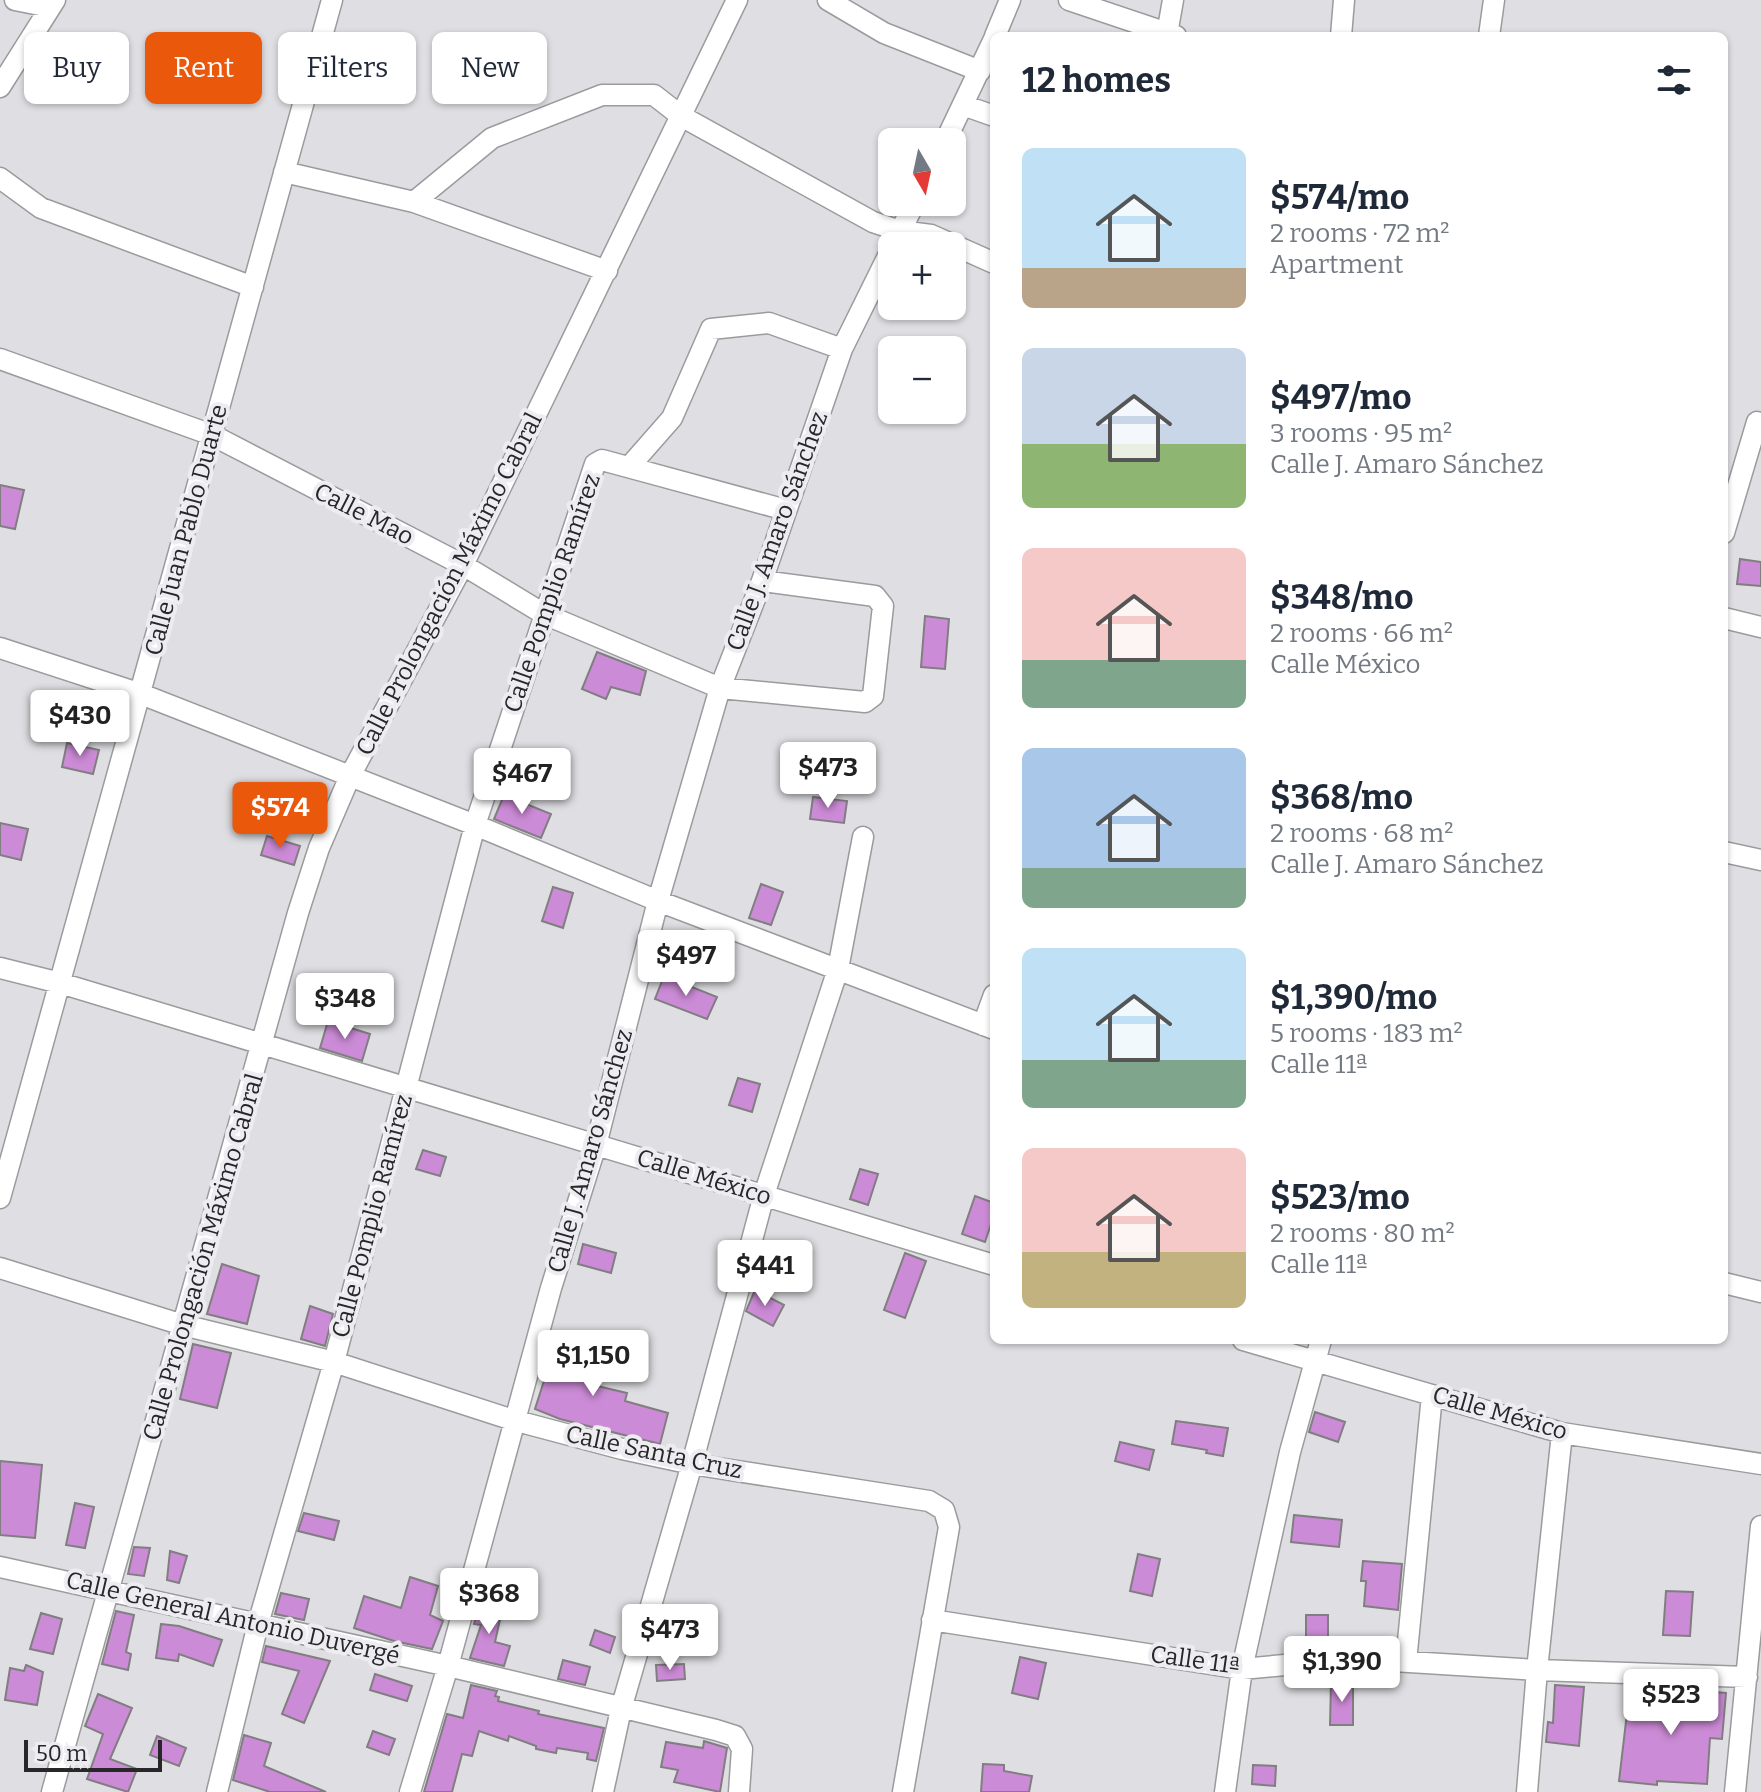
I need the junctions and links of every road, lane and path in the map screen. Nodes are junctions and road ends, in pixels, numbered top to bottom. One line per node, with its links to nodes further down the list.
1 (15, 0): 10 (street)
2 (332, 0): 23 (street, Calle Juan Pablo Duarte)
3 (737, 0): 21 (street, Calle Prolongación Máximo Cabral)
4 (828, 0): 17 (street)
5 (1010, 0): 11 (street)
6 (1069, 0): 12 (street)
7 (1173, 0): 13 (street)
8 (1344, 0): 14 (street)
9 (1494, 0): 15 (street)
10 (52, 3): 18 (street)
11 (997, 32)
12 (1163, 32)
13 (1172, 32)
14 (1341, 32)
15 (1490, 32)
16 (990, 49): 17 (street)
17 (980, 71): 19 (street)
18 (0, 87)
19 (963, 105): 20 (street); 22 (street)
20 (990, 115)
21 (681, 116): 25 (street); 26 (street); 29 (street, Calle Prolongación Máximo Cabral)
22 (952, 128)
23 (284, 172): 25 (street); 31 (street, Calle Juan Pablo Duarte)
24 (0, 178): 31 (street)
25 (414, 202): 29 (street)
26 (884, 232)
27 (966, 251): 28 (street)
28 (990, 261)
29 (607, 271): 39 (street, Calle Prolongación Máximo Cabral)
30 (878, 276): 32 (street, Calle J. Amaro Sánchez)
31 (253, 287): 35 (street, Calle Juan Pablo Duarte)
32 (842, 349): 36 (street, Calle Pomplio Ramírez); 37 (street, Calle J. Amaro Sánchez)
33 (0, 359): 35 (street, Calle Mao)
34 (1757, 422): 38 (street)
35 (212, 435): 39 (street, Calle Mao); 46 (street, Calle Juan Pablo Duarte)
36 (629, 467): 37 (street); 41 (street, Calle Pomplio Ramírez)
37 (786, 510): 40 (street, Calle J. Amaro Sánchez)
38 (1728, 520)
39 (463, 565): 41 (street, Calle Mao); 47 (street, Calle Prolongación Máximo Cabral)
40 (762, 581): 45 (street, Calle J. Amaro Sánchez); 45 (street, Calle Mao)
41 (544, 614): 45 (street, Calle Mao); 48 (street, Calle Pomplio Ramírez)
42 (1728, 619): 43 (street)
43 (1761, 627)
44 (0, 648): 46 (street)
45 (720, 688): 52 (street, Calle J. Amaro Sánchez)
46 (141, 694): 47 (street); 55 (street, Calle Juan Pablo Duarte)
47 (350, 776): 48 (street); 57 (street, Calle Prolongación Máximo Cabral)
48 (475, 825): 52 (street); 58 (street, Calle Pomplio Ramírez)
49 (863, 837): 54 (street)
50 (1728, 853): 51 (street)
51 (1761, 860)
52 (658, 901): 54 (street); 59 (street, Calle J. Amaro Sánchez)
53 (0, 968): 55 (street, Calle México)
54 (838, 969): 56 (street); 60 (street)
55 (60, 983): 57 (street, Calle México); 61 (street, Calle Juan Pablo Duarte)
56 (989, 1027)
57 (263, 1045): 58 (street, Calle México); 66 (street, Calle Prolongación Máximo Cabral)
58 (405, 1088): 59 (street, Calle México); 70 (street, Calle Pomplio Ramírez)
59 (596, 1145): 60 (street, Calle México); 72 (street, Calle J. Amaro Sánchez)
60 (764, 1195): 62 (street, Calle México); 74 (street)
61 (0, 1198)
62 (990, 1264)
63 (0, 1268): 66 (street, Calle Santa Cruz)
64 (1728, 1284): 65 (street)
65 (1761, 1292)
66 (183, 1325): 70 (street, Calle Santa Cruz); 78 (street, Calle Prolongación Máximo Cabral)
67 (1257, 1344): 69 (street, Calle México)
68 (1319, 1344): 69 (street)
69 (1313, 1360): 71 (street, Calle México); 84 (street)
70 (334, 1362): 72 (street, Calle Santa Cruz); 80 (street, Calle Pomplio Ramírez)
71 (1432, 1395): 73 (street, Calle México); 82 (street)
72 (513, 1420): 74 (street, Calle Santa Cruz); 83 (street, Calle J. Amaro Sánchez)
73 (1562, 1433): 75 (street, Calle México); 85 (street)
74 (692, 1464): 79 (street, Calle Santa Cruz); 87 (street)
75 (1761, 1464)
76 (1761, 1526): 81 (street)
77 (0, 1567): 78 (street, Calle General Antonio Duvergé)
78 (109, 1591): 80 (street, Calle General Antonio Duvergé); 88 (street, Calle Prolongación Máximo Cabral)
79 (932, 1620): 84 (street, Calle 11ª); 93 (street, Calle Santa Cruz)
80 (258, 1624): 83 (street, Calle General Antonio Duvergé); 89 (street, Calle Pomplio Ramírez)
81 (1756, 1640): 86 (street)
82 (1406, 1662): 84 (street, Calle 11ª); 85 (street, Calle 11ª)
83 (448, 1666): 87 (street, Calle General Antonio Duvergé); 90 (street, Calle J. Amaro Sánchez)
84 (1242, 1669): 94 (street)
85 (1537, 1670): 86 (street, Calle 11ª); 95 (street)
86 (1747, 1677): 96 (street)
87 (621, 1709): 91 (street); 92 (street, Calle General Antonio Duvergé)
88 (52, 1792)
89 (217, 1792)
90 (410, 1792)
91 (603, 1792)
92 (739, 1792)
93 (903, 1792)
94 (1225, 1792)
95 (1527, 1792)
96 (1735, 1792)

